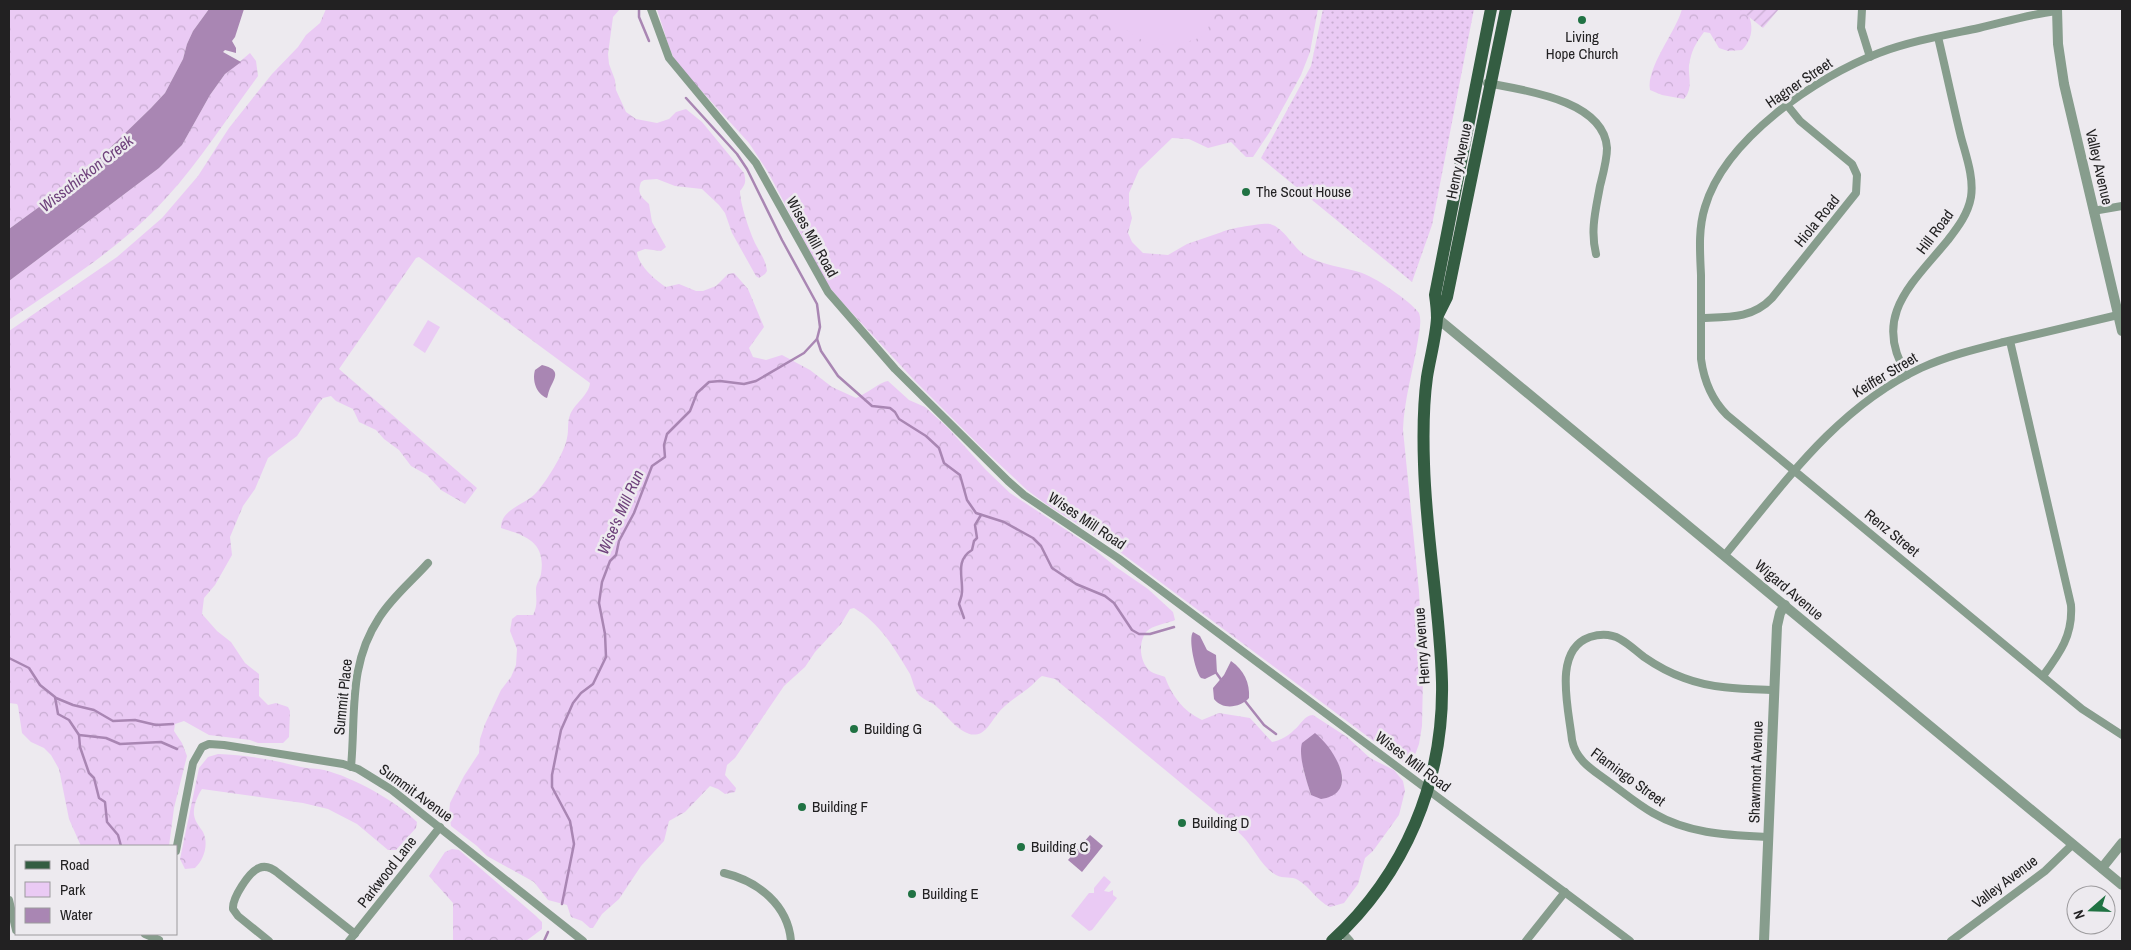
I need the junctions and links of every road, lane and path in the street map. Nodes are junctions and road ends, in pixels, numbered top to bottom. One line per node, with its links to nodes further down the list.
1 (651, 9): 28 (street, Wises Mill Road)
2 (1491, 9): 8 (main road, Henry Avenue)
3 (1506, 9): 9 (main road, Henry Avenue)
4 (1862, 9): 7 (street)
5 (2057, 10): 6 (street, Hagner Street); 12 (street, Valley Avenue)
6 (1938, 37): 7 (street, Hagner Street); 19 (street, Hill Road)
7 (1870, 57): 10 (street, Hagner Street)
8 (1477, 81): 9 (street); 15 (main road, Henry Avenue)
9 (1491, 84): 13 (street); 15 (main road, Henry Avenue)
10 (1787, 105): 16 (street, Hagner Street); 16 (street, Hiola Road)
11 (2122, 206): 12 (street)
12 (2093, 211): 14 (street, Valley Avenue)
13 (1596, 254)
14 (2118, 315): 17 (street, Valley Avenue); 18 (street, Keiffer Street)
15 (1437, 318): 21 (street, Wigard Avenue); 28 (main road, Henry Avenue)
16 (1701, 318): 20 (street, Renz Street)
17 (2122, 331)
18 (2010, 341): 19 (street, Keiffer Street); 24 (street)
19 (1907, 375): 20 (street, Keiffer Street)
20 (1794, 471): 21 (street, Keiffer Street); 24 (street, Renz Street)
21 (1725, 555): 23 (street, Wigard Avenue)
22 (428, 563): 27 (street, Summit Place)
23 (1785, 605): 25 (street, Shawmont Avenue); 31 (street, Wigard Avenue)
24 (2043, 676): 26 (street, Renz Street)
25 (1774, 690): 30 (street, Shawmont Avenue); 30 (street, Flamingo Street)
26 (2122, 735)
27 (351, 766): 29 (street, Summit Avenue); 33 (street, Summit Avenue)
28 (1428, 790): 37 (street, Wises Mill Road); 41 (main road, Henry Avenue)
29 (440, 827): 40 (street, Parkwood Lane); 44 (street, Summit Avenue)
30 (1768, 837): 49 (street, Shawmont Avenue)
31 (2073, 844): 34 (street, Wigard Avenue); 50 (street, Valley Avenue)
32 (2122, 844): 34 (street)
33 (177, 845)
34 (2102, 868): 36 (street, Wigard Avenue)
35 (724, 873): 45 (street)
36 (2122, 884)
37 (1565, 892): 47 (street); 48 (street, Wises Mill Road)
38 (9, 900): 39 (street)
39 (15, 926)
40 (355, 934): 42 (street); 43 (street, Parkwood Lane)
41 (1346, 937): 46 (main road, Henry Avenue)
42 (269, 941)
43 (349, 941)
44 (583, 941)
45 (791, 941)
46 (1332, 941)
47 (1526, 941)
48 (1630, 941)
49 (1764, 941)
50 (1951, 941)

